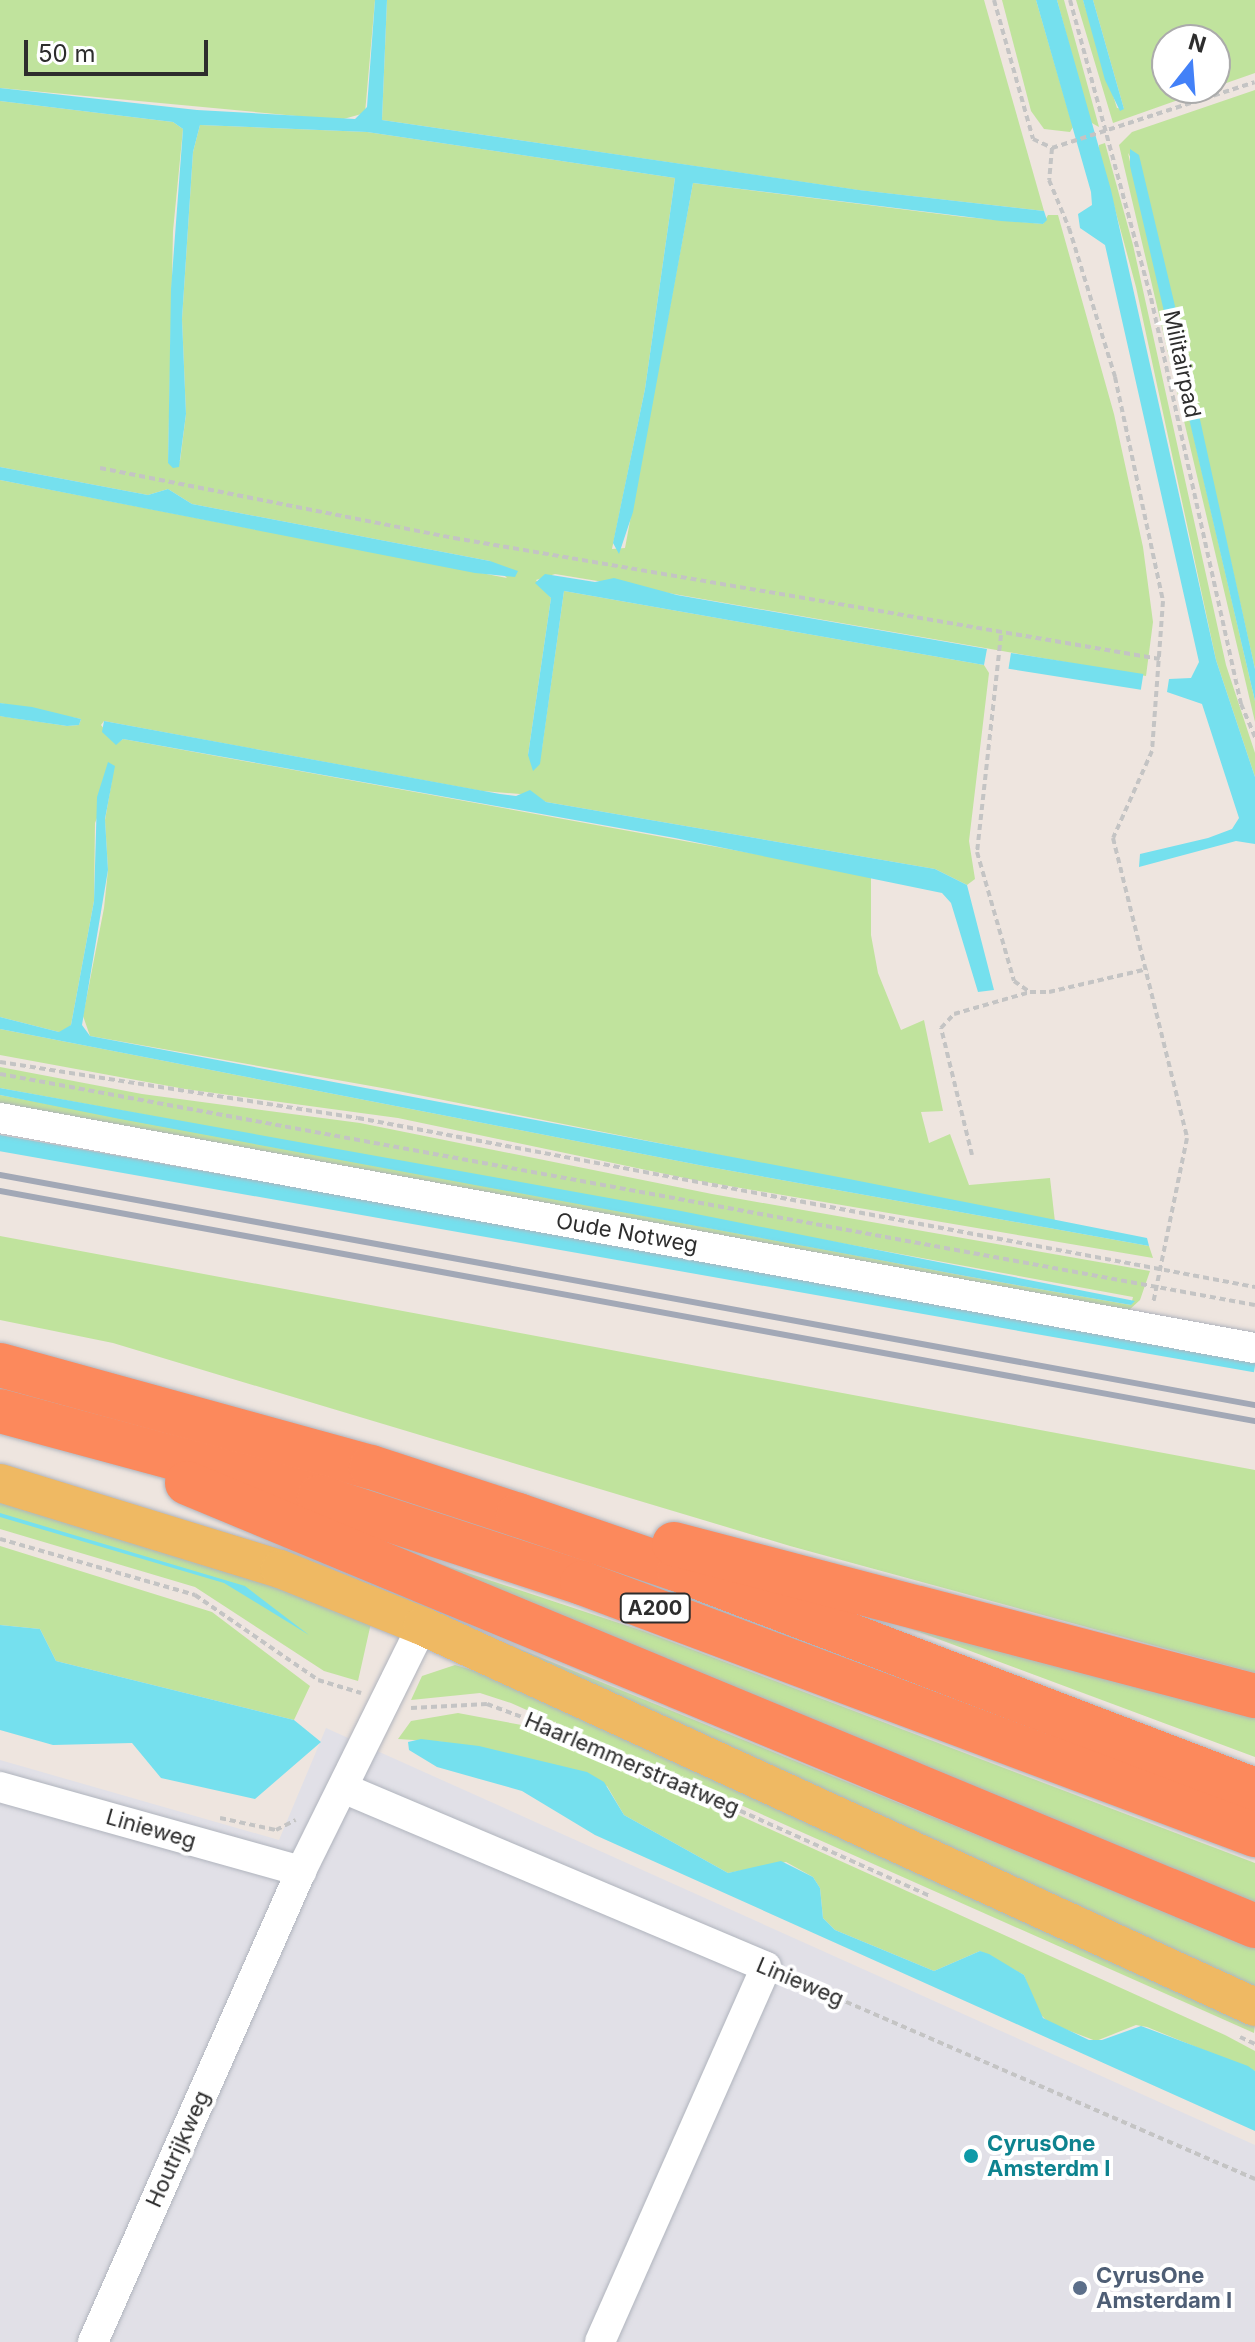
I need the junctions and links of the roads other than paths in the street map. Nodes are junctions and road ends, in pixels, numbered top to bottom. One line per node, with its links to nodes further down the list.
1 (0, 1118): 2 (street, Oude Notweg)
2 (1255, 1348)
3 (0, 1365): 7 (highway, A200)
4 (0, 1411): 5 (highway, A200)
5 (41, 1421): 13 (highway, A200); 15 (highway, A200)
6 (0, 1483): 8 (main road, Haarlemmerstraatweg)
7 (518, 1515): 9 (highway, A200); 12 (highway, A200)
8 (422, 1626): 11 (street); 16 (main road, Haarlemmerstraatweg)
9 (1255, 1696)
10 (0, 1787): 14 (street, Linieweg)
11 (343, 1788): 14 (street); 18 (street, Linieweg)
12 (1255, 1790)
13 (1255, 1835)
14 (301, 1871): 17 (street, Houtrijkweg)
15 (1255, 1926)
16 (1243, 2020)
17 (93, 2342)
18 (600, 2342)

